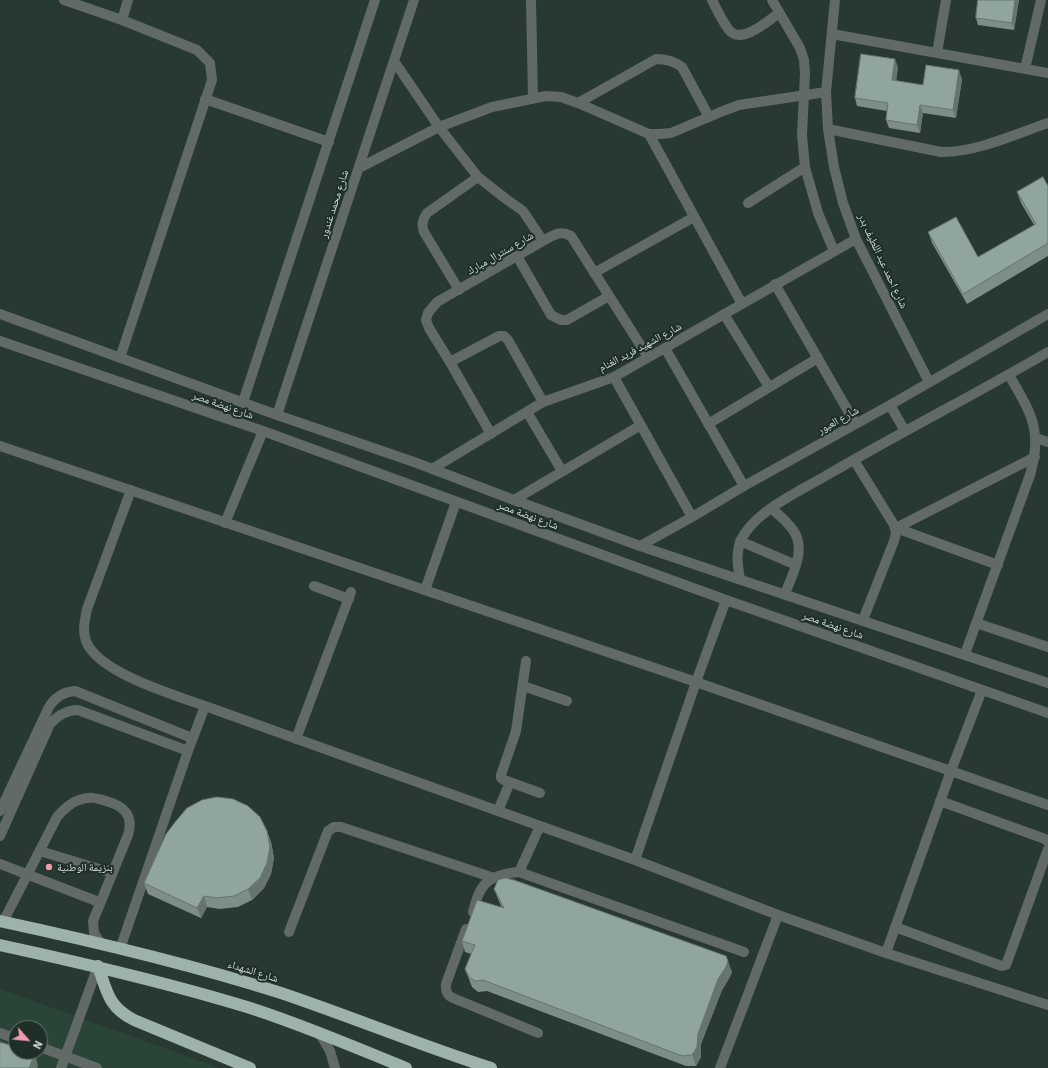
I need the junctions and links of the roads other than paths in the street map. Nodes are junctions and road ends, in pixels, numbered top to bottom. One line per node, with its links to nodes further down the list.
1 (64, 0): 12 (street)
2 (128, 0): 12 (street)
3 (376, 0): 28 (street)
4 (414, 0): 15 (street, شارع محمد غندور)
5 (531, 0): 20 (street)
6 (712, 0): 11 (street)
7 (772, 0): 11 (street)
8 (835, 0): 13 (street, شارع احمد عبد اللطيف بدر)
9 (946, 0): 14 (street)
10 (1041, 0): 16 (street)
11 (779, 13): 19 (street)
12 (122, 20): 21 (street)
13 (832, 34): 14 (street); 18 (street, شارع احمد عبد اللطيف بدر)
14 (937, 53): 16 (street)
15 (394, 61): 25 (street, شارع سنترال مبارك); 30 (street, شارع محمد غندور)
16 (1025, 68): 17 (street)
17 (1048, 73)
18 (826, 92): 19 (street); 26 (street, شارع احمد عبد اللطيف بدر)
19 (804, 96): 23 (street); 29 (street)
20 (532, 98): 22 (street); 25 (street)
21 (205, 99): 28 (street); 50 (street)
22 (578, 103): 23 (street); 27 (street)
23 (709, 117): 27 (street)
24 (1048, 123): 26 (street)
25 (440, 127): 30 (street); 31 (street, شارع سنترال مبارك)
26 (828, 129): 34 (street, شارع احمد عبد اللطيف بدر)
27 (649, 134): 33 (street)
28 (328, 142): 57 (street)
29 (805, 167): 32 (street); 36 (street)
30 (359, 168): 61 (street, شارع محمد غندور)
31 (478, 177): 35 (street, شارع سنترال مبارك); 40 (street)
32 (748, 203)
33 (694, 217): 38 (street); 42 (street)
34 (856, 238): 36 (street, شارع الشهيد فريد الغنام); 55 (street, شارع احمد عبد اللطيف بدر)
35 (543, 241): 37 (street, شارع سنترال مبارك); 38 (street)
36 (834, 251): 39 (street, شارع الشهيد فريد الغنام)
37 (517, 256): 40 (street, شارع سنترال مبارك); 41 (street)
38 (594, 273): 41 (street)
39 (776, 284): 42 (street, شارع الشهيد فريد الغنام); 51 (street)
40 (459, 290): 52 (street, شارع سنترال مبارك)
41 (609, 296): 49 (street)
42 (742, 304): 44 (street, شارع الشهيد فريد الغنام)
43 (0, 314): 50 (street, شارع نهضة مصر)
44 (724, 314): 47 (street, شارع الشهيد فريد الغنام); 56 (street)
45 (1048, 314): 55 (street, شارع العبور)
46 (1, 343): 66 (street, شارع نهضة مصر)
47 (665, 348): 49 (street, شارع الشهيد فريد الغنام); 62 (street)
48 (1048, 352): 53 (street)
49 (648, 357): 54 (street, شارع الشهيد فريد الغنام)
50 (120, 358): 57 (street, شارع نهضة مصر)
51 (818, 358): 56 (street); 63 (street)
52 (450, 362): 58 (street); 67 (street, شارع سنترال مبارك)
53 (1009, 374): 65 (street); 68 (street)
54 (614, 377): 58 (street, شارع الشهيد فريد الغنام); 64 (street)
55 (929, 382): 59 (street, شارع العبور)
56 (769, 387): 62 (street)
57 (243, 402): 61 (street, شارع نهضة مصر)
58 (543, 402): 60 (street, شارع الشهيد فريد الغنام)
59 (890, 406): 63 (street, شارع العبور); 65 (street)
60 (527, 412): 67 (street, شارع الشهيد فريد الغنام); 74 (street)
61 (277, 415): 73 (street, شارع نهضة مصر)
62 (708, 424): 75 (street)
63 (855, 424): 75 (street, شارع العبور)
64 (641, 425): 74 (street); 80 (street)
65 (905, 430): 72 (street)
66 (262, 431): 78 (street, شارع نهضة مصر); 81 (street)
67 (491, 434): 73 (street, شارع الشهيد فريد الغنام)
68 (1036, 438): 69 (street); 71 (street)
69 (1048, 442)
70 (0, 446): 76 (street)
71 (1035, 456): 82 (street); 85 (street)
72 (854, 460): 79 (street); 82 (street)
73 (432, 469): 77 (street, شارع نهضة مصر)
74 (562, 471): 77 (street)
75 (744, 486): 80 (street, شارع العبور)
76 (131, 490): 81 (street); 103 (street)
77 (514, 500): 84 (street, شارع نهضة مصر)
78 (456, 502): 89 (street); 91 (street, شارع نهضة مصر)
79 (772, 508): 83 (street); 86 (street)
80 (692, 517): 84 (street, شارع العبور)
81 (225, 523): 89 (street)
82 (896, 528): 85 (street); 92 (street)
83 (740, 541): 86 (street); 87 (street)
84 (640, 546): 87 (street, شارع نهضة مصر)
85 (998, 565): 93 (street)
86 (796, 566): 90 (street)
87 (740, 579): 90 (street, شارع نهضة مصر)
88 (314, 586): 107 (street)
89 (425, 590): 97 (street)
90 (785, 594): 92 (street, شارع نهضة مصر)
91 (726, 600): 97 (street); 100 (street, شارع نهضة مصر)
92 (863, 620): 95 (street, شارع نهضة مصر)
93 (976, 623): 94 (street); 95 (street)
94 (1048, 647)
95 (965, 654): 98 (street, شارع نهضة مصر)
96 (526, 661): 99 (street)
97 (696, 682): 109 (street); 121 (street)
98 (1048, 683)
99 (523, 686): 102 (street); 110 (street)
100 (982, 690): 105 (street, شارع نهضة مصر); 109 (street)
101 (91, 698): 104 (street); 106 (street); 114 (street)
102 (567, 701)
103 (204, 706): 106 (street); 107 (street)
104 (86, 712): 108 (street); 117 (street)
105 (1048, 713)
106 (192, 738): 108 (street)
107 (296, 739): 115 (street)
108 (188, 751): 134 (street)
109 (951, 771): 112 (street); 113 (street)
110 (510, 782): 111 (street); 115 (street)
111 (540, 793)
112 (940, 801): 118 (street); 130 (street)
113 (1048, 805)
114 (0, 811)
115 (498, 811): 116 (street)
116 (540, 826): 121 (street); 123 (street)
117 (0, 836)
118 (1048, 842)
119 (1048, 849): 130 (street)
120 (40, 851): 124 (street); 124 (street); 125 (street)
121 (635, 860): 128 (street)
122 (0, 864): 125 (street)
123 (519, 872): 126 (street); 135 (street)
124 (112, 873): 127 (street)
125 (27, 874): 127 (street); 129 (street)
126 (494, 878): 131 (street); 139 (street)
127 (99, 902): 132 (street)
128 (778, 915): 136 (street); 149 (street)
129 (2, 921): 132 (highway, شارع الشهداء)
130 (896, 927): 136 (street)
131 (289, 932)
132 (101, 944): 134 (highway, شارع الشهداء)
133 (0, 945): 137 (highway)
134 (120, 948): 148 (highway, شارع الشهداء)
135 (744, 952)
136 (886, 952): 138 (street)
137 (98, 966): 140 (highway); 142 (street); 145 (highway)
138 (1048, 1005)
139 (538, 1033)
140 (320, 1034): 146 (street); 147 (highway)
141 (48, 1050): 142 (street)
142 (66, 1056): 143 (street); 144 (street)
143 (61, 1068)
144 (98, 1068)
145 (250, 1068)
146 (335, 1068)
147 (406, 1068)
148 (491, 1068)
149 (720, 1068)

